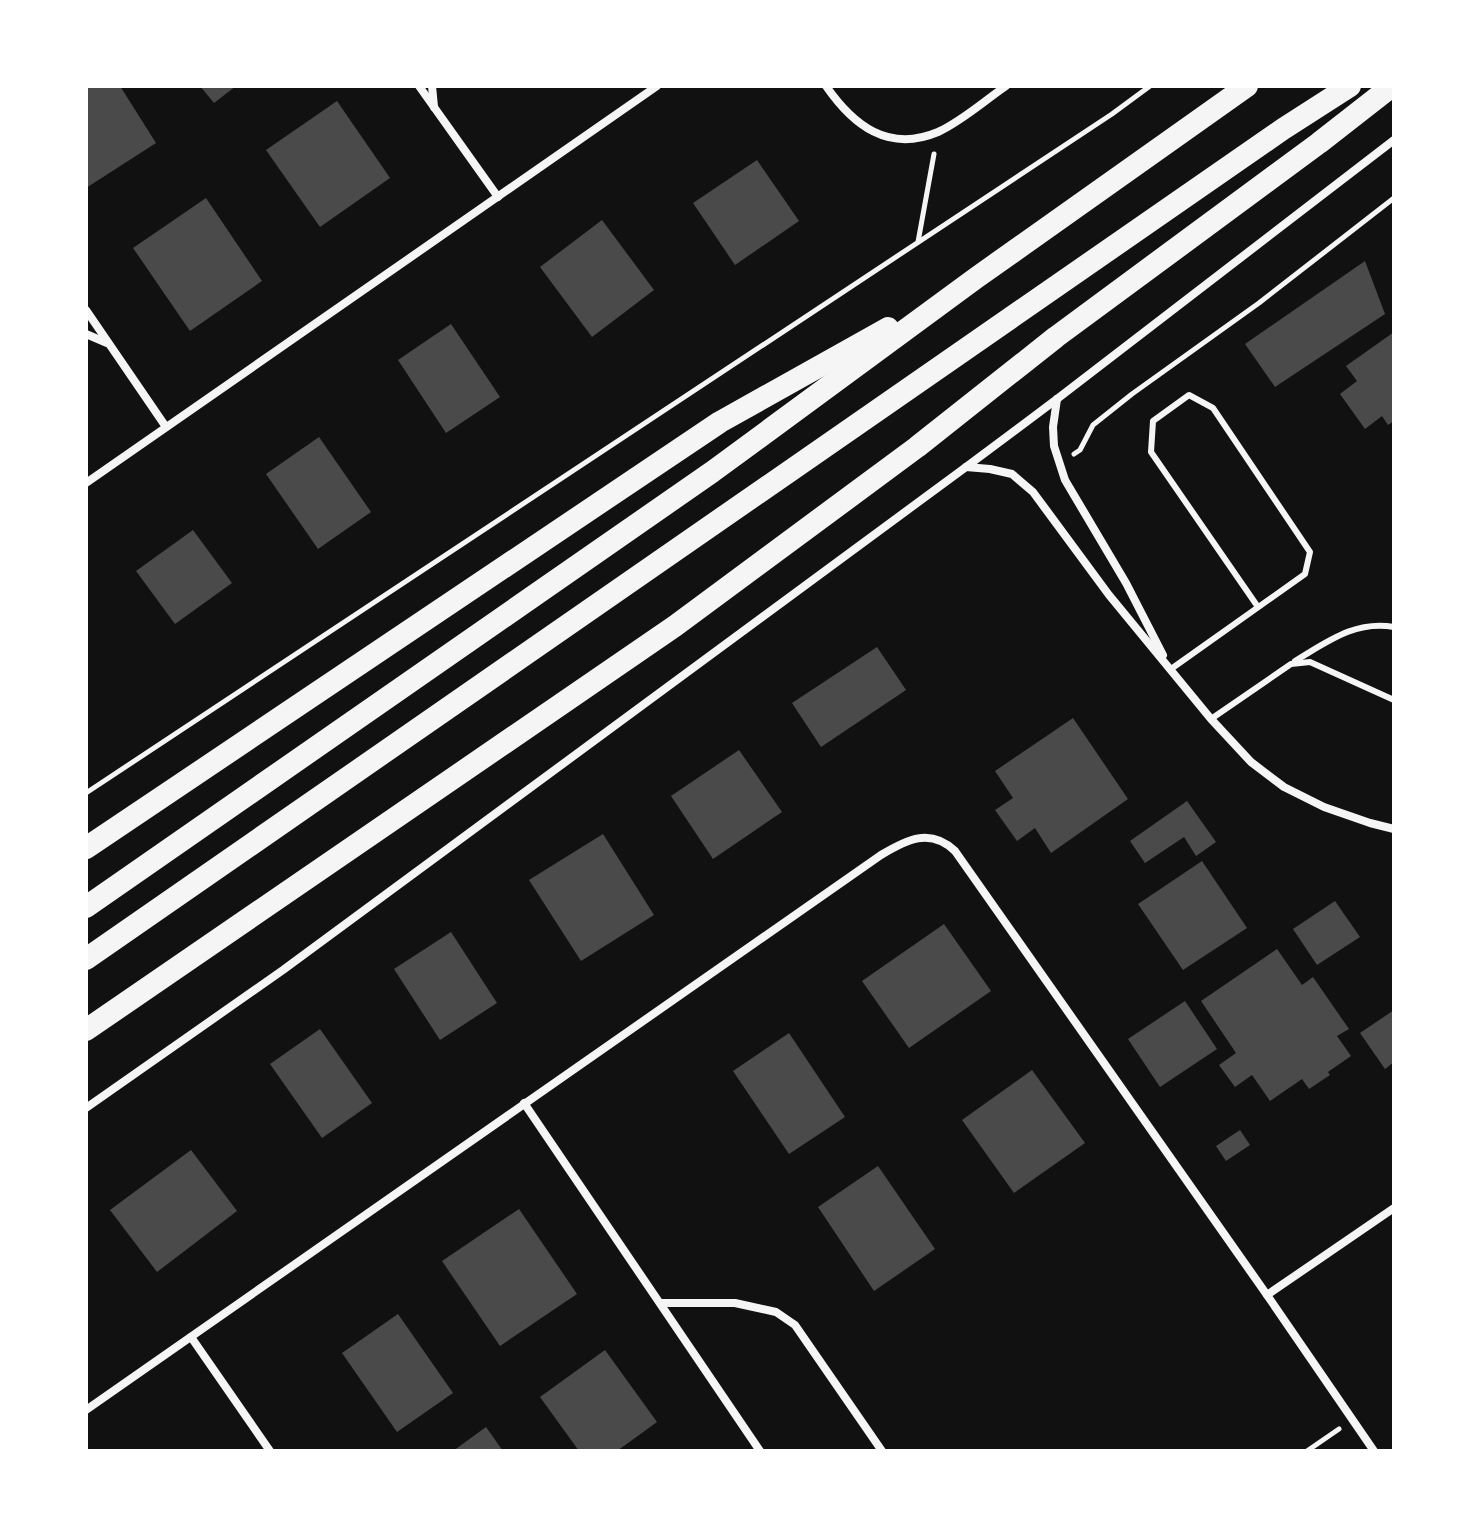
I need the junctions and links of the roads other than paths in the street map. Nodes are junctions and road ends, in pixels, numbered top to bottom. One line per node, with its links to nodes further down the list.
1 (419, 86): 9 (street)
2 (432, 86): 9 (street)
3 (657, 86): 11 (street)
4 (826, 86): 5 (street)
5 (1006, 86)
6 (1247, 86): 12 (highway)
7 (1350, 86): 29 (highway)
8 (1392, 86): 30 (highway)
9 (434, 107): 11 (street)
10 (1394, 140): 16 (street)
11 (498, 197): 17 (street)
12 (976, 278): 27 (highway); 28 (highway)
13 (86, 310): 15 (street)
14 (86, 334): 15 (street)
15 (110, 344): 17 (street)
16 (1057, 399): 18 (street); 23 (street)
17 (166, 427): 19 (street)
18 (966, 467): 23 (street); 32 (street)
19 (86, 483)
20 (1258, 607): 20 (lane); 23 (lane)
21 (1394, 627): 22 (lane)
22 (1291, 664): 24 (lane); 25 (lane)
23 (1171, 669): 25 (street)
24 (1394, 700)
25 (1211, 719): 26 (street)
26 (1394, 829)
27 (86, 848)
28 (86, 907)
29 (86, 959)
30 (86, 1030)
31 (524, 1103): 34 (street); 35 (street); 36 (street)
32 (86, 1108)
33 (1394, 1208): 34 (street)
34 (1267, 1295): 41 (street)
35 (661, 1303): 39 (street); 40 (street)
36 (191, 1337): 37 (street); 38 (street)
37 (86, 1410)
38 (270, 1451)
39 (760, 1451)
40 (882, 1451)
41 (1374, 1451)

